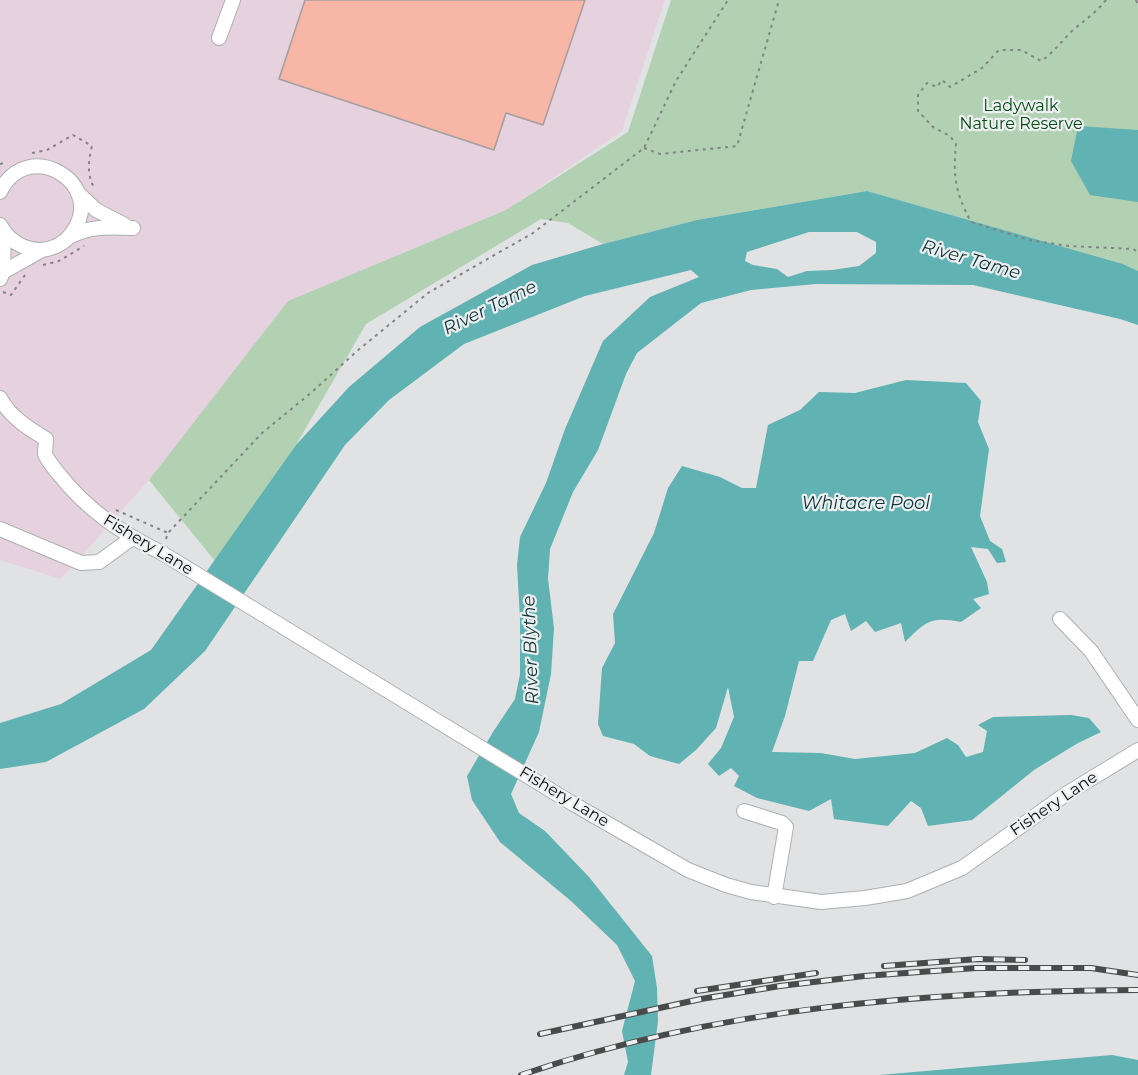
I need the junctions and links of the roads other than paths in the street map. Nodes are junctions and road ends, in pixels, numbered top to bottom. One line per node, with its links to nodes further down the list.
1 (233, 0): 2 (street)
2 (219, 38)
3 (6, 176): 4 (street); 5 (street)
4 (0, 192)
5 (78, 193): 7 (street); 7 (street)
6 (2, 228): 8 (street); 9 (street)
7 (69, 237): 8 (street)
8 (42, 250): 9 (street)
9 (1, 275)
10 (0, 398): 12 (street, Fishery Lane)
11 (0, 529): 12 (street)
12 (132, 538): 17 (street, Fishery Lane)
13 (1060, 619): 14 (street)
14 (1138, 720)
15 (1138, 750): 17 (street, Fishery Lane)
16 (744, 811): 17 (street)
17 (774, 897)

